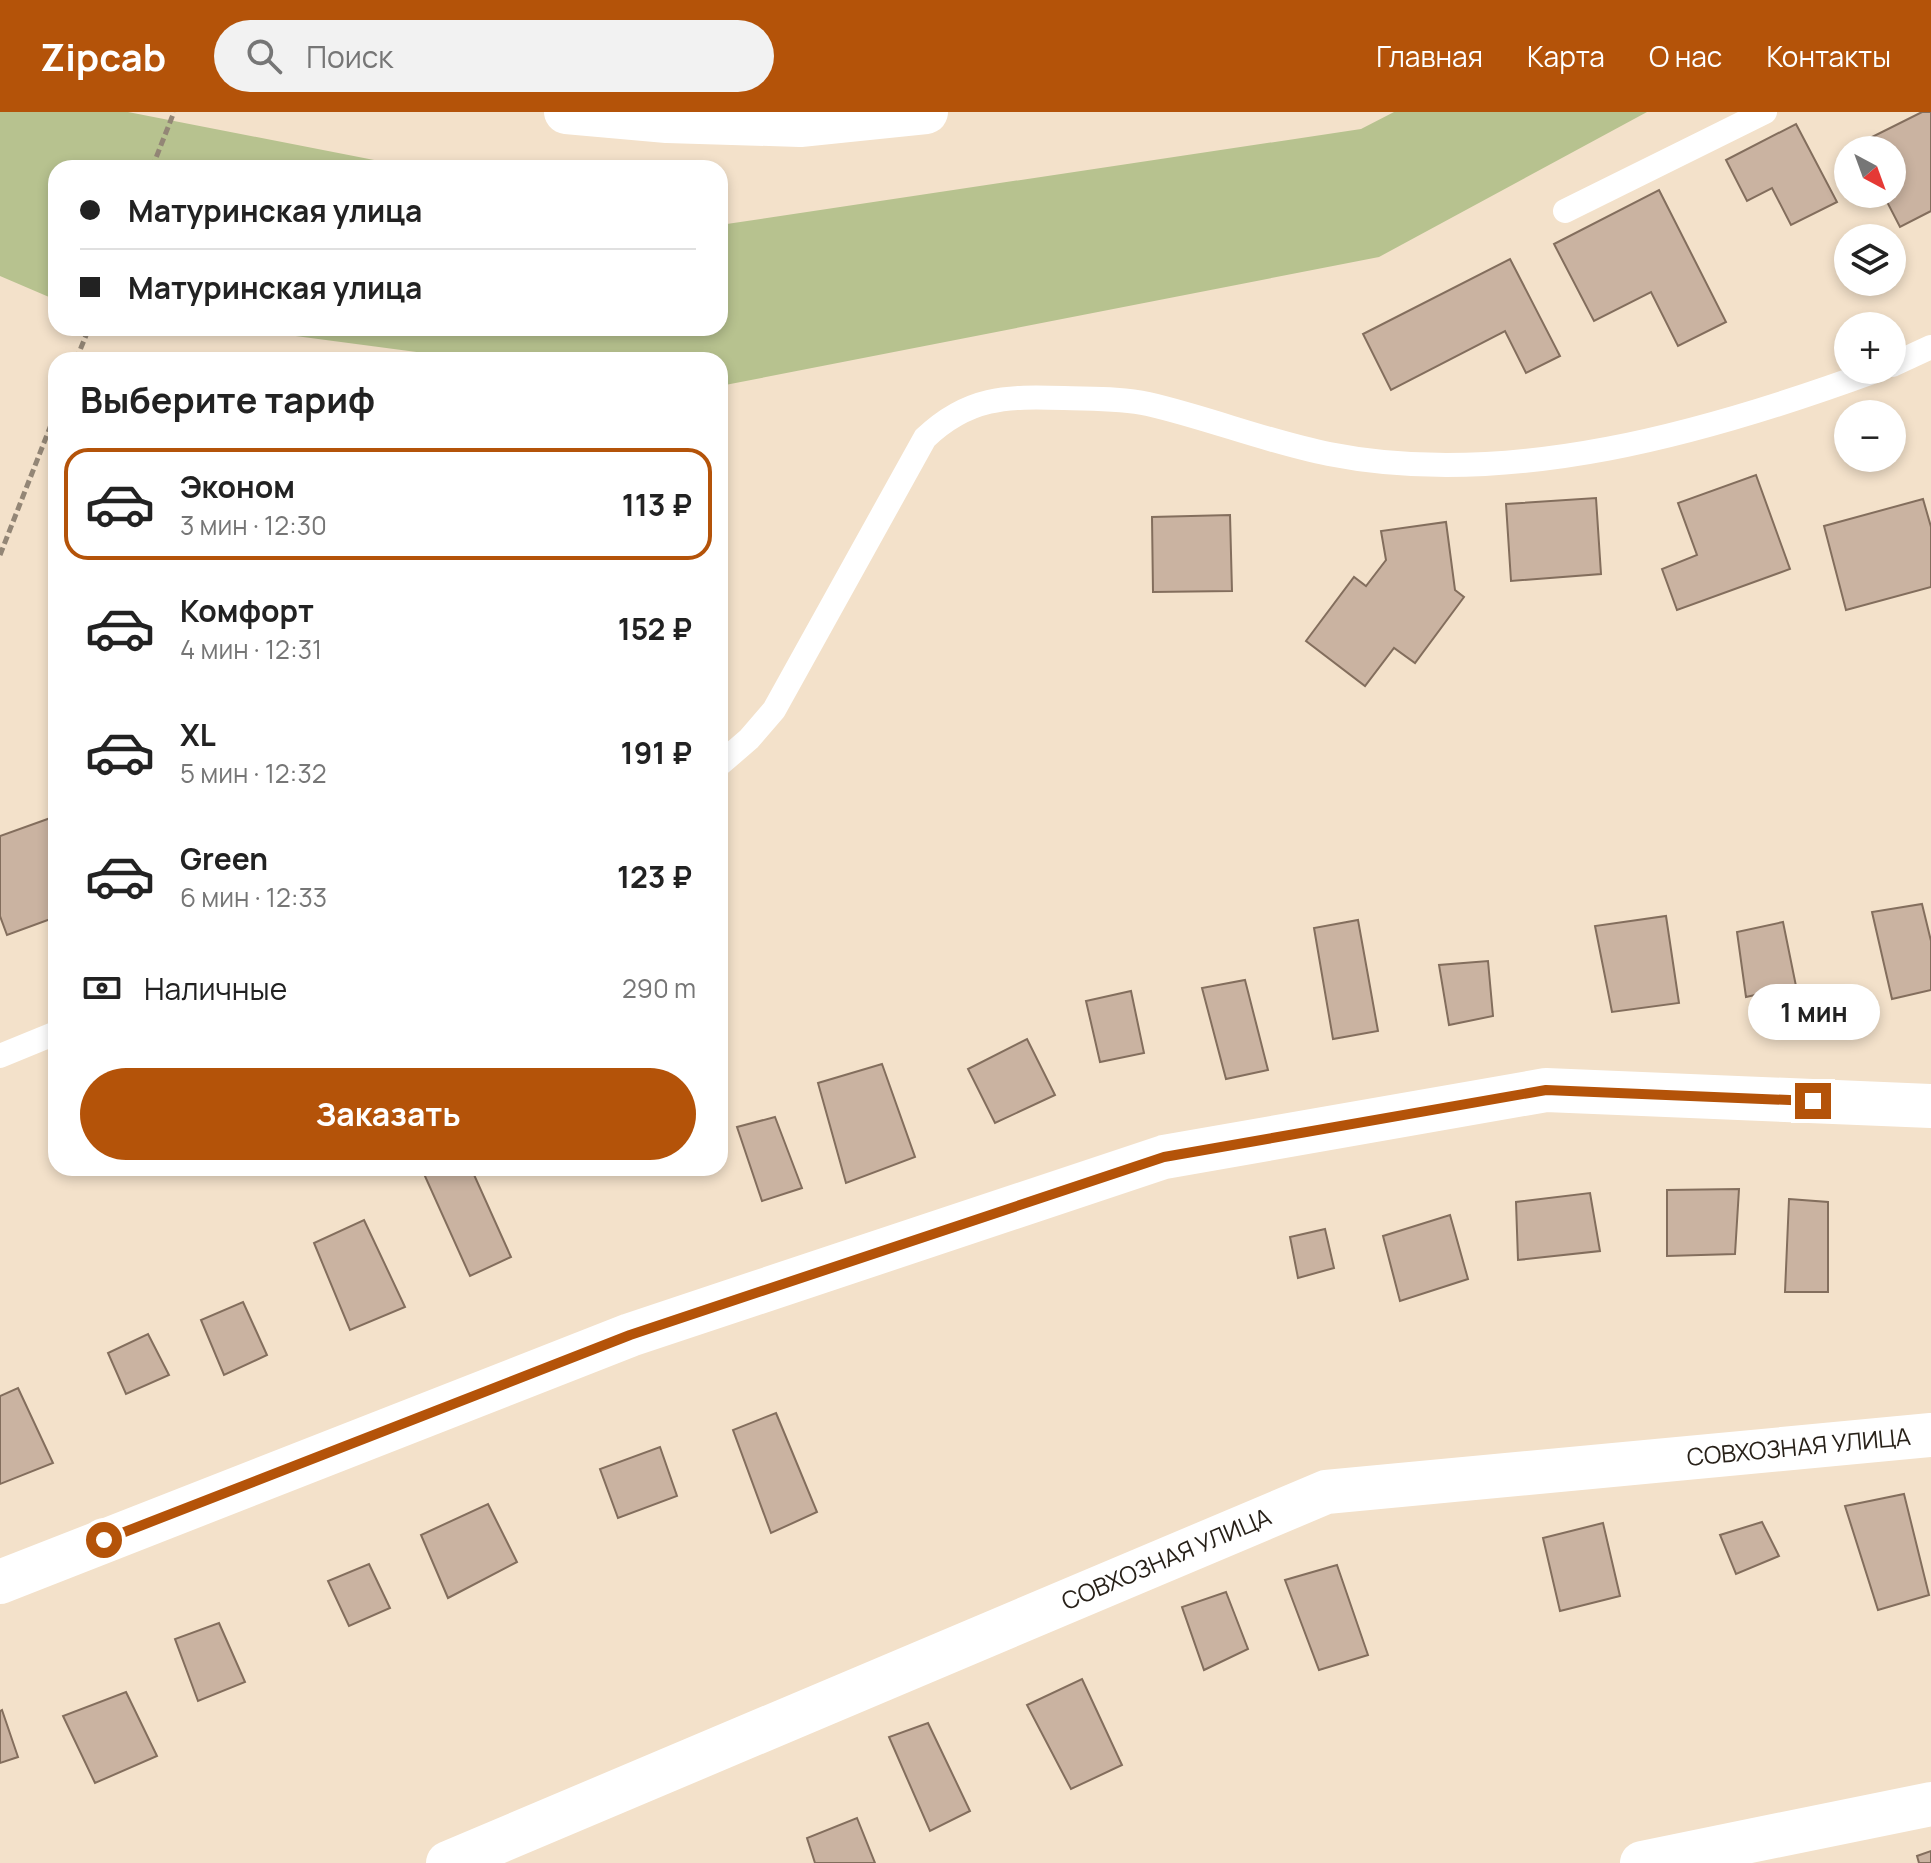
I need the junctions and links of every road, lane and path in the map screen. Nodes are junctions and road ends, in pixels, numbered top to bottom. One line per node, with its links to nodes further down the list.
1 (174, 112): 5 (path)
2 (566, 112): 3 (street)
3 (926, 112)
4 (1765, 112): 6 (lane)
5 (155, 160)
6 (1565, 211)
7 (1931, 347): 8 (lane)
8 (1906, 359)
9 (1841, 384): 12 (lane)
10 (48, 432): 11 (path)
11 (0, 555)
12 (728, 757)
13 (48, 1036): 14 (lane)
14 (0, 1056)
15 (1931, 1106): 17 (street)
16 (1931, 1435): 19 (street, СОВХОЗНАЯ УЛИЦА)
17 (0, 1582)
18 (1931, 1804): 20 (street)
19 (448, 1863)
20 (1642, 1863)

